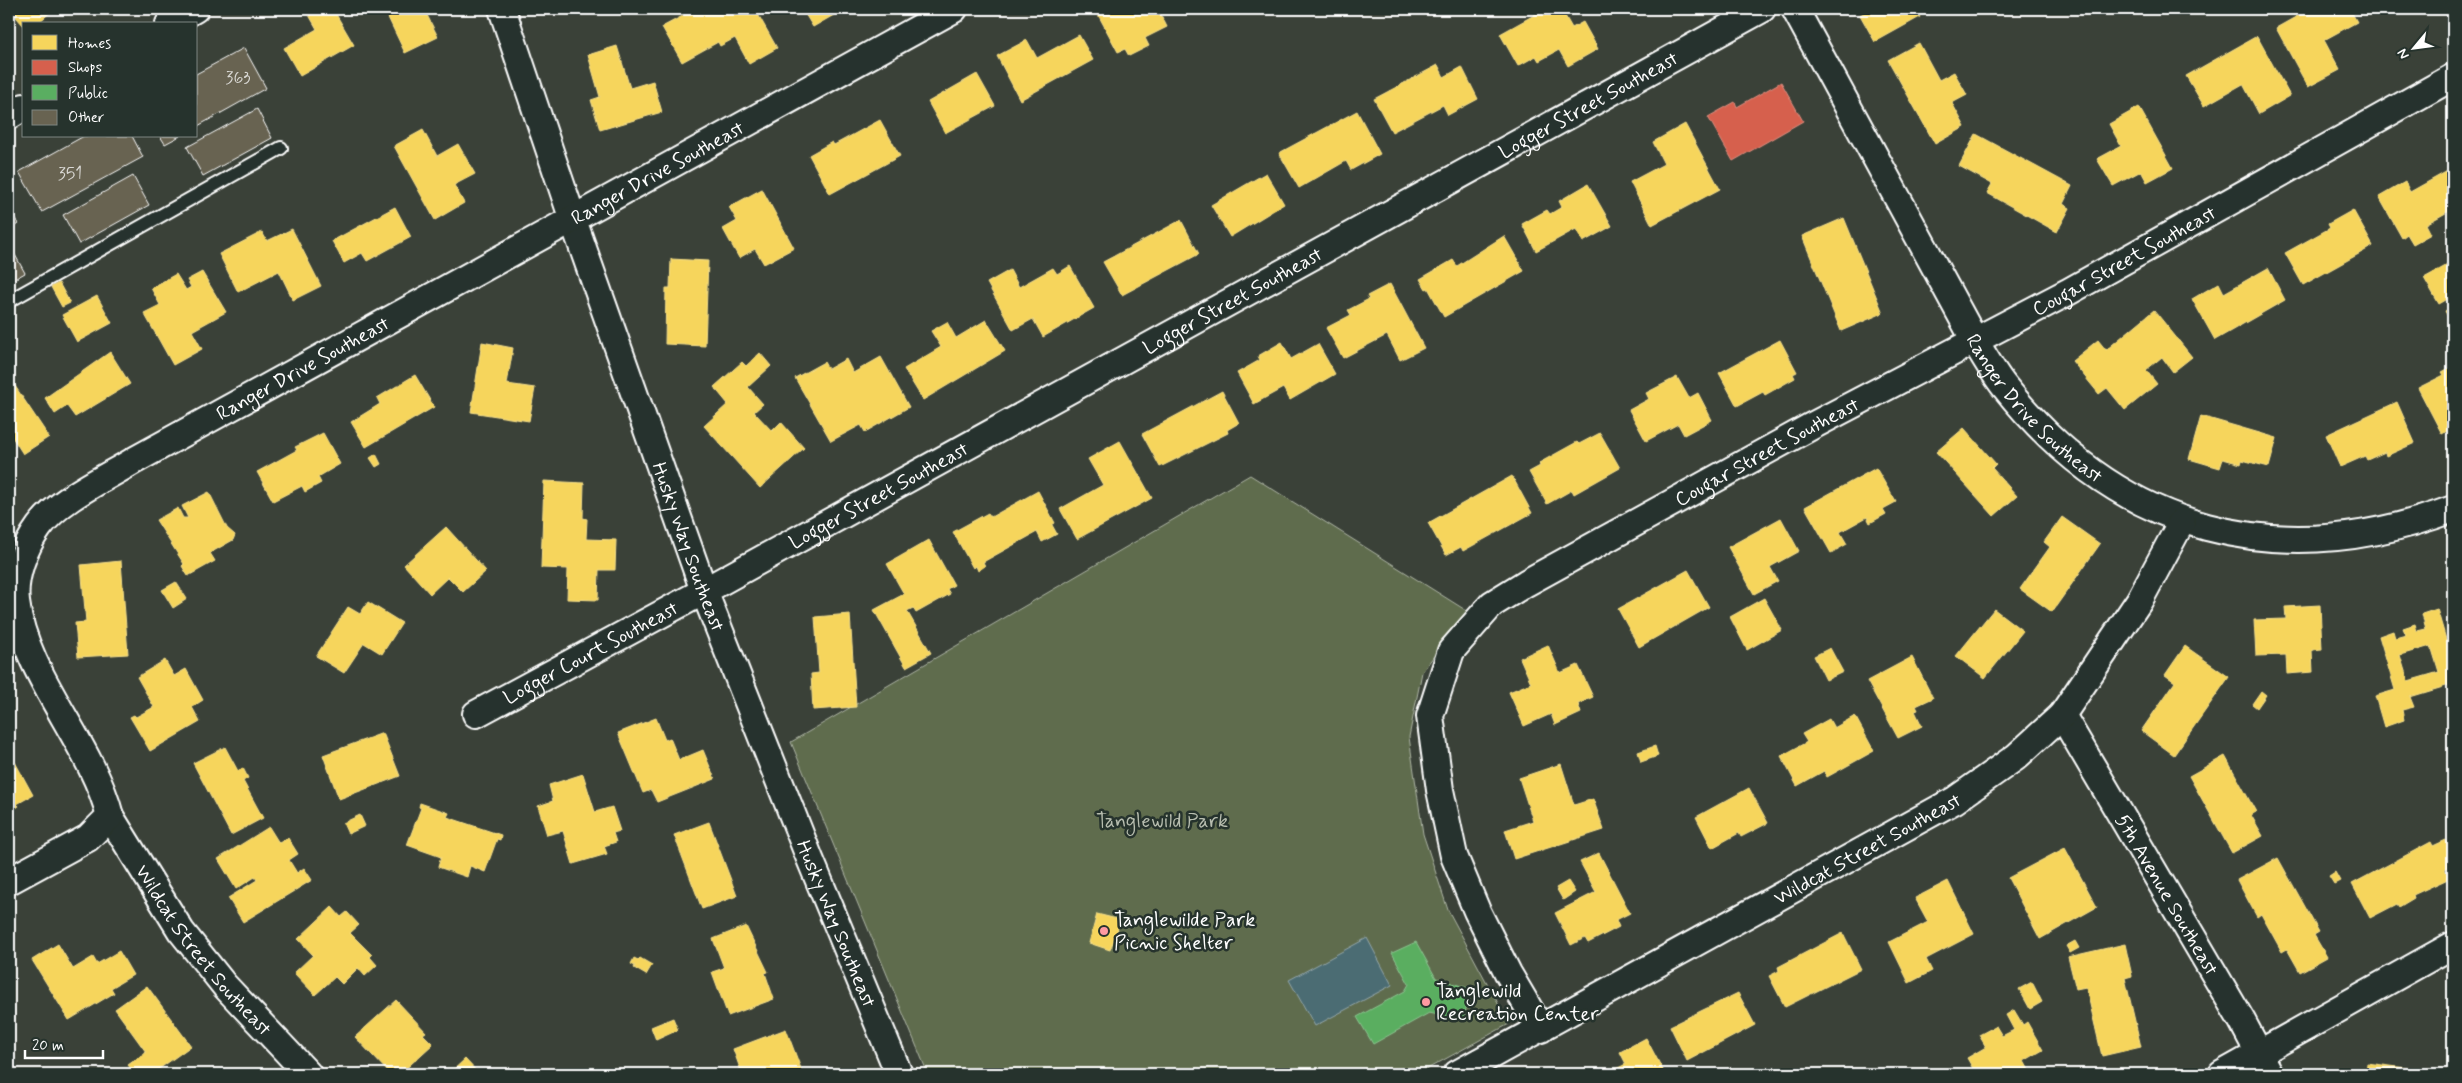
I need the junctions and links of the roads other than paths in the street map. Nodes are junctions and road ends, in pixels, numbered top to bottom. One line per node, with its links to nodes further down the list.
1 (195, 9): 6 (street)
2 (502, 9): 9 (street, Husky Way Southeast)
3 (954, 9): 9 (street, Ranger Drive Southeast)
4 (1762, 9): 14 (street, Logger Street Southeast)
5 (1796, 9): 11 (street, Ranger Drive Southeast)
6 (172, 22)
7 (2453, 77): 11 (street, Cougar Street Southeast)
8 (281, 148): 10 (lane)
9 (573, 220): 14 (street, Husky Way Southeast); 17 (street, Ranger Drive Southeast)
10 (9, 301)
11 (1975, 342): 13 (street, Ranger Drive Southeast); 20 (street, Cougar Street Southeast)
12 (2453, 508): 13 (street, Ranger Drive Southeast)
13 (2182, 520): 16 (street, Wildcat Street Southeast)
14 (704, 591): 15 (street, Logger Court Southeast); 23 (street, Husky Way Southeast)
15 (476, 714)
16 (2062, 715): 20 (street, Wildcat Street Southeast); 21 (street, 5th Avenue Southeast)
17 (110, 816): 18 (street); 22 (street, Wildcat Street Southeast)
18 (9, 881)
19 (2453, 945): 21 (street)
20 (1541, 1029): 24 (street, Wildcat Street Southeast)
21 (2264, 1064): 25 (street)
22 (308, 1074)
23 (899, 1074)
24 (1458, 1074)
25 (2222, 1074)

